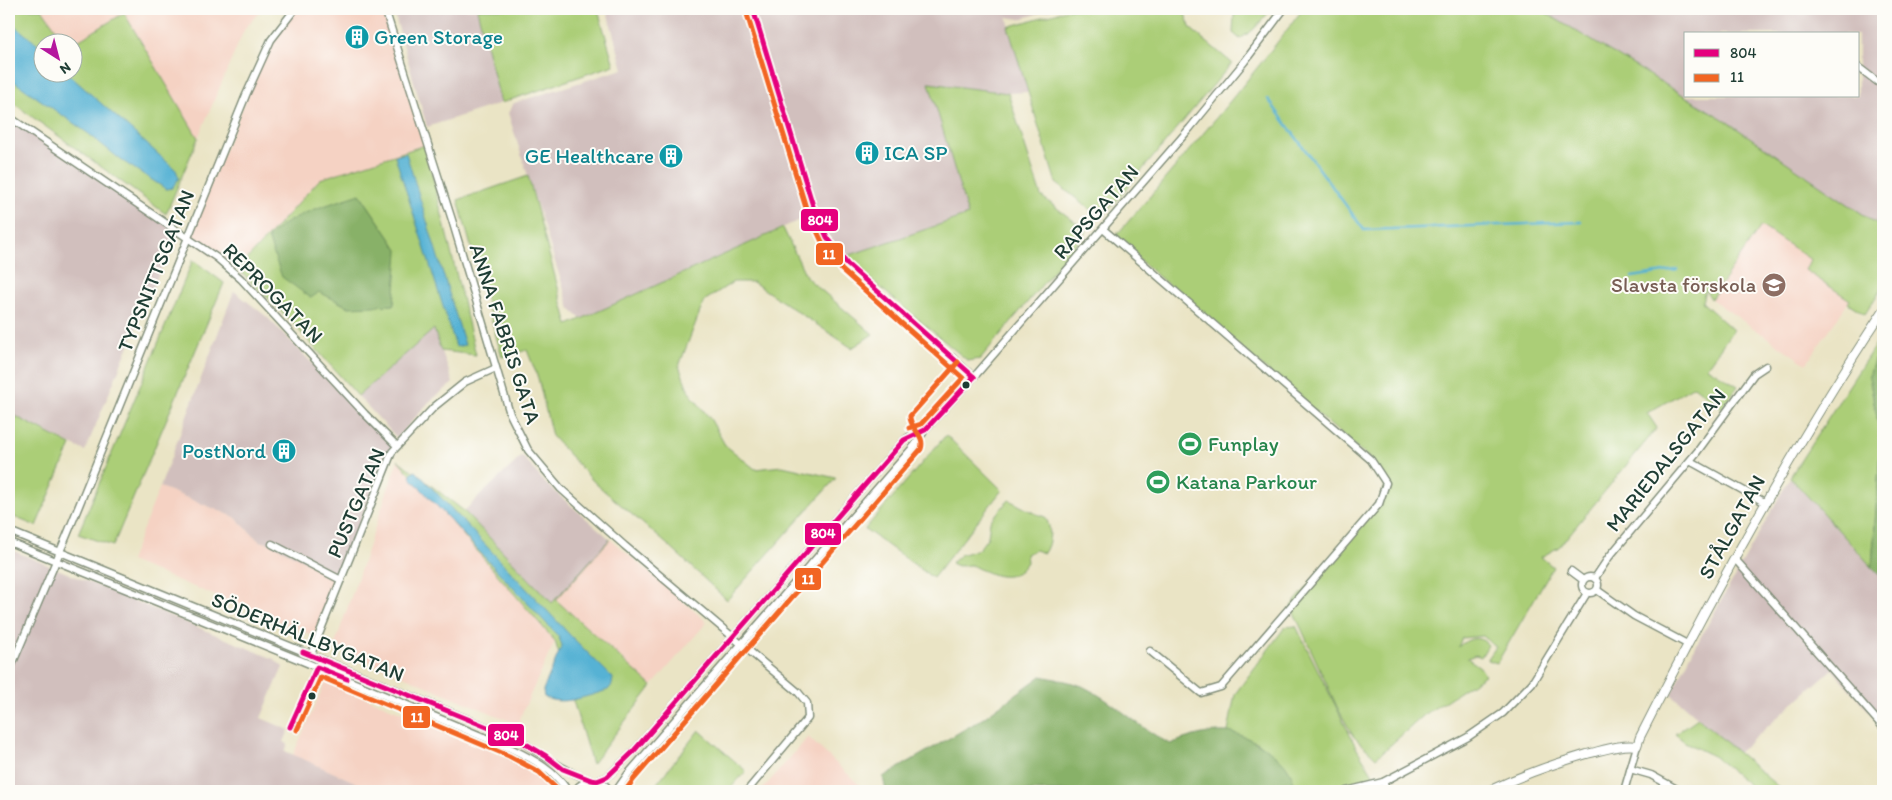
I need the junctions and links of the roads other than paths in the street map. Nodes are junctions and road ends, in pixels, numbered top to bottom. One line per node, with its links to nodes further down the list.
1 (295, 9): 8 (street, TYPSNITTSGATAN)
2 (385, 9): 12 (street, ANNA FABRIS GATA)
3 (1284, 9): 7 (street, RAPSGATAN)
4 (1860, 69): 5 (street)
5 (1883, 86)
6 (9, 117): 8 (street, REPROGATAN)
7 (1102, 229): 13 (street, RAPSGATAN); 33 (street)
8 (188, 237): 15 (street, REPROGATAN); 21 (street, TYPSNITTSGATAN)
9 (1883, 311): 17 (street, STÅLGATAN)
10 (952, 357): 13 (street)
11 (1766, 366): 16 (street, MARIEDALSGATAN)
12 (496, 368): 15 (street, PUSTGATAN); 30 (street, ANNA FABRIS GATA)
13 (974, 377): 14 (street, RAPSGATAN)
14 (925, 430): 30 (street, RAPSGATAN); 31 (street, RAPSGATAN)
15 (397, 446): 26 (street, PUSTGATAN)
16 (1690, 461): 17 (street); 25 (street, MARIEDALSGATAN)
17 (1766, 503): 22 (street, STÅLGATAN)
18 (9, 531): 21 (street, SÖDERHÄLLBYGATAN)
19 (9, 542): 23 (street, SÖDERHÄLLBYGATAN)
20 (272, 544): 26 (street)
21 (60, 552): 23 (street, TYPSNITTSGATAN); 34 (street, SÖDERHÄLLBYGATAN)
22 (1735, 559): 32 (street, STÅLGATAN); 37 (street)
23 (56, 562): 35 (street, SÖDERHÄLLBYGATAN); 36 (street, TYPSNITTSGATAN)
24 (1571, 571): 27 (street)
25 (1595, 578): 27 (street); 28 (street)
26 (341, 580): 34 (street, PUSTGATAN)
27 (1583, 580): 29 (street)
28 (1597, 590): 29 (street); 32 (street)
29 (1587, 593): 41 (street)
30 (733, 637): 31 (street, ANNA FABRIS GATA); 40 (street, RAPSGATAN)
31 (742, 643): 46 (street, RAPSGATAN); 47 (street, ANNA FABRIS GATA)
32 (1687, 644): 38 (street, STÅLGATAN)
33 (1150, 651)
34 (311, 655): 35 (street, PUSTGATAN); 40 (street, SÖDERHÄLLBYGATAN)
35 (307, 663): 43 (street, SÖDERHÄLLBYGATAN)
36 (9, 672)
37 (1883, 726)
38 (1637, 746): 39 (street, STÅLGATAN); 50 (street)
39 (1630, 769): 42 (street); 51 (street, STÅLGATAN)
40 (594, 781): 44 (street, RAPSGATAN); 45 (street, SÖDERHÄLLBYGATAN)
41 (1383, 782): 48 (street); 49 (street)
42 (1669, 788): 52 (street)
43 (568, 791)
44 (575, 791)
45 (610, 791)
46 (616, 791)
47 (746, 791)
48 (1346, 791)
49 (1387, 791)
50 (1488, 791)
51 (1624, 791)
52 (1680, 791)

